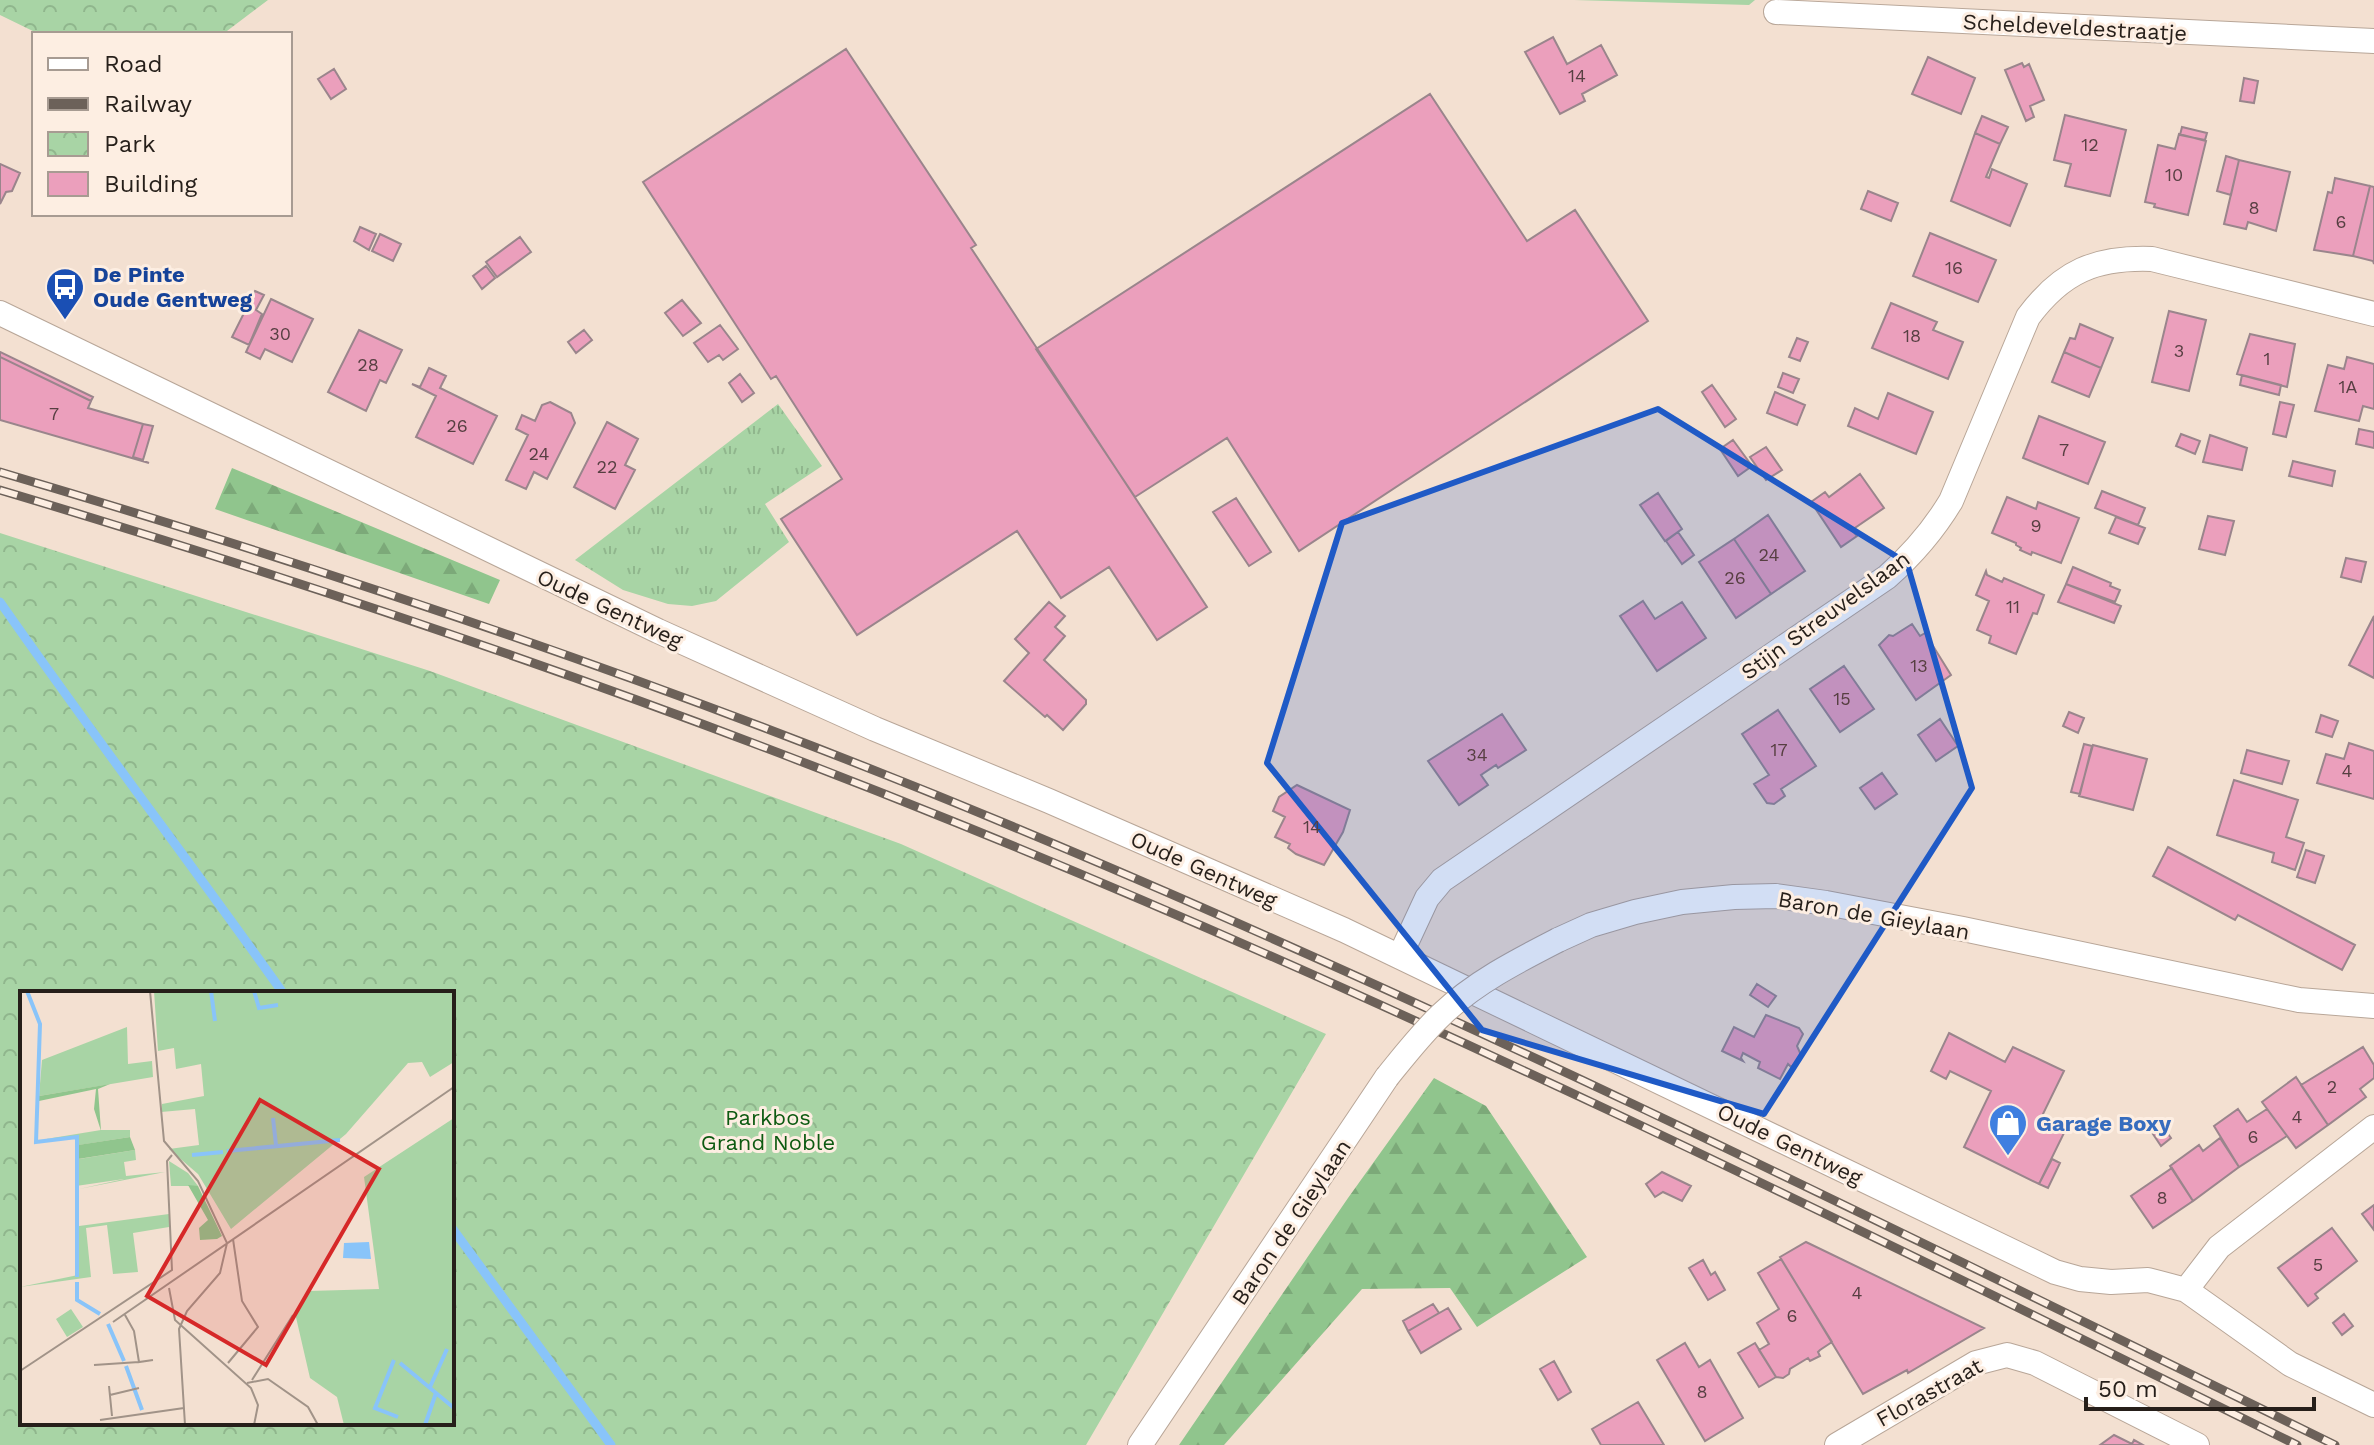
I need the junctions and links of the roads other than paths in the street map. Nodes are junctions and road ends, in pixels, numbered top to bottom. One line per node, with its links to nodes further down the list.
1 (1776, 12): 2 (street, Scheldeveldestraatje)
2 (2374, 41)
3 (0, 313): 5 (street, Oude Gentweg)
4 (2374, 314): 5 (street, Stijn Streuvelslaan)
5 (1400, 956): 8 (street, Oude Gentweg)
6 (2374, 1006): 10 (street, Baron de Gieylaan, bridge)
7 (2374, 1127): 8 (street)
8 (2186, 1290): 9 (street)
9 (2374, 1405)
10 (1140, 1445)
11 (1837, 1445): 12 (street, Florastraat)
12 (2197, 1445)

